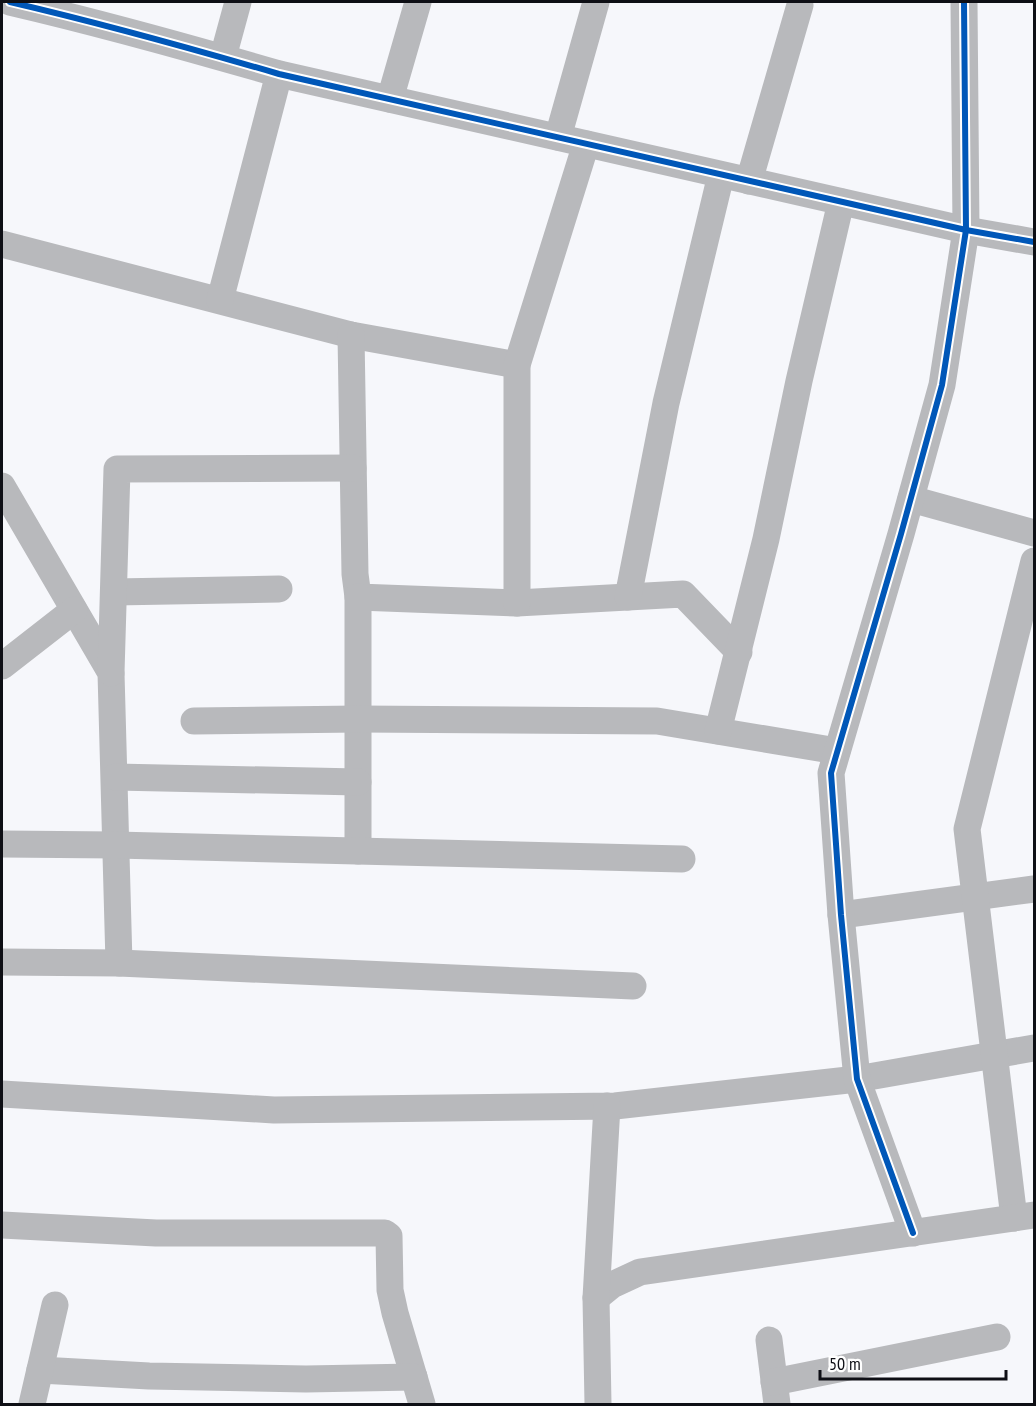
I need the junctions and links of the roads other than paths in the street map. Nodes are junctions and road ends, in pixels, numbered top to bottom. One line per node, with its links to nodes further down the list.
1 (10, 2): 7 (street)
2 (238, 2): 8 (street)
3 (418, 2): 10 (street)
4 (596, 2): 11 (street)
5 (964, 2): 16 (street)
6 (802, 3): 14 (street)
7 (52, 6): 8 (street)
8 (223, 57): 9 (street)
9 (279, 74): 10 (street); 19 (street)
10 (390, 99): 11 (street)
11 (558, 137): 12 (street)
12 (586, 144): 13 (street); 21 (street)
13 (721, 174): 14 (street); 30 (street)
14 (749, 181): 15 (street)
15 (841, 202): 16 (street); 33 (street)
16 (966, 230): 17 (street); 24 (street)
17 (1035, 242)
18 (2, 244): 19 (street)
19 (220, 300): 20 (street)
20 (351, 335): 21 (street); 22 (street)
21 (517, 365): 31 (street)
22 (353, 468): 28 (street); 29 (street)
23 (2, 487): 32 (street)
24 (911, 499): 25 (street); 39 (street)
25 (1035, 533)
26 (1035, 561): 47 (street)
27 (279, 589): 28 (street)
28 (114, 592): 35 (street)
29 (358, 597): 31 (street); 36 (street)
30 (628, 597): 31 (street); 33 (street)
31 (516, 603)
32 (74, 610): 34 (street); 35 (street)
33 (739, 652): 38 (street)
34 (2, 666)
35 (111, 673): 40 (street)
36 (358, 719): 37 (street); 38 (street); 41 (street)
37 (194, 721)
38 (718, 731): 39 (street)
39 (837, 751): 48 (street)
40 (114, 777): 41 (street); 43 (street)
41 (358, 782): 44 (street)
42 (2, 844): 43 (street)
43 (116, 845): 44 (street); 50 (street)
44 (358, 851): 45 (street)
45 (682, 859)
46 (1035, 889): 47 (street)
47 (975, 898): 48 (street); 53 (street)
48 (841, 915): 54 (street)
49 (2, 962): 50 (street)
50 (119, 963): 51 (street)
51 (633, 986)
52 (1035, 1048): 53 (street)
53 (994, 1054): 54 (street); 57 (street)
54 (857, 1079): 56 (street); 59 (street)
55 (2, 1094): 56 (street)
56 (607, 1106): 60 (street)
57 (1024, 1217): 59 (street)
58 (2, 1225): 65 (street)
59 (913, 1233): 60 (street)
60 (596, 1298): 69 (street)
61 (55, 1305): 64 (street)
62 (997, 1337): 66 (street)
63 (769, 1340): 66 (street)
64 (40, 1370): 65 (street); 67 (street)
65 (414, 1377): 68 (street)
66 (776, 1393)
67 (32, 1404)
68 (422, 1404)
69 (598, 1404)

